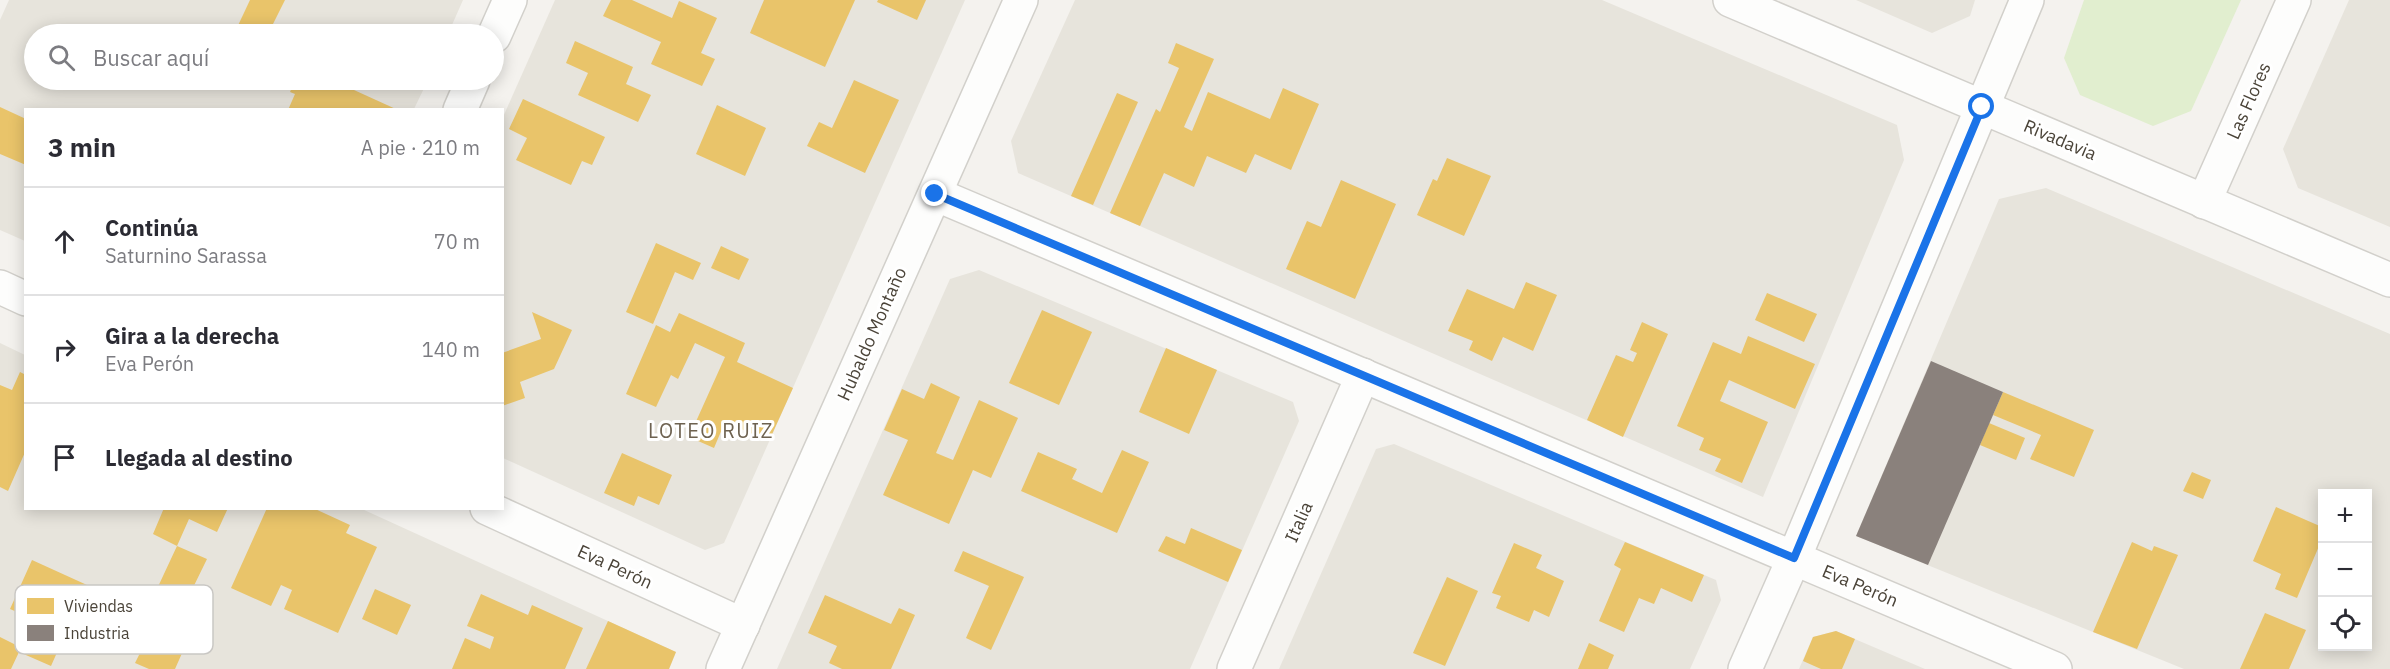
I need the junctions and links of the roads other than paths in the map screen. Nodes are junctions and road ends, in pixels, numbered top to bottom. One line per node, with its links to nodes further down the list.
1 (510, 0): 6 (street)
2 (1021, 0): 10 (street, Hubaldo Montaño)
3 (2027, 0): 8 (street)
4 (2295, 0): 11 (street, Las Flores)
5 (1735, 1): 8 (street, Rivadavia)
6 (499, 24)
7 (469, 90): 9 (street)
8 (1982, 107): 11 (street, Rivadavia); 17 (street)
9 (461, 108)
10 (935, 194): 15 (street, Eva Perón); 18 (street, Hubaldo Montaño)
11 (2204, 202): 12 (street, Rivadavia)
12 (2390, 280)
13 (0, 287): 14 (street)
14 (24, 297)
15 (1363, 375): 17 (street, Eva Perón); 20 (street, Italia)
16 (491, 510): 18 (street, Eva Perón)
17 (1794, 558): 21 (street); 22 (street, Eva Perón)
18 (743, 625): 19 (street, Hubaldo Montaño)
19 (723, 669)
20 (1234, 669)
21 (1745, 669)
22 (2055, 669)

